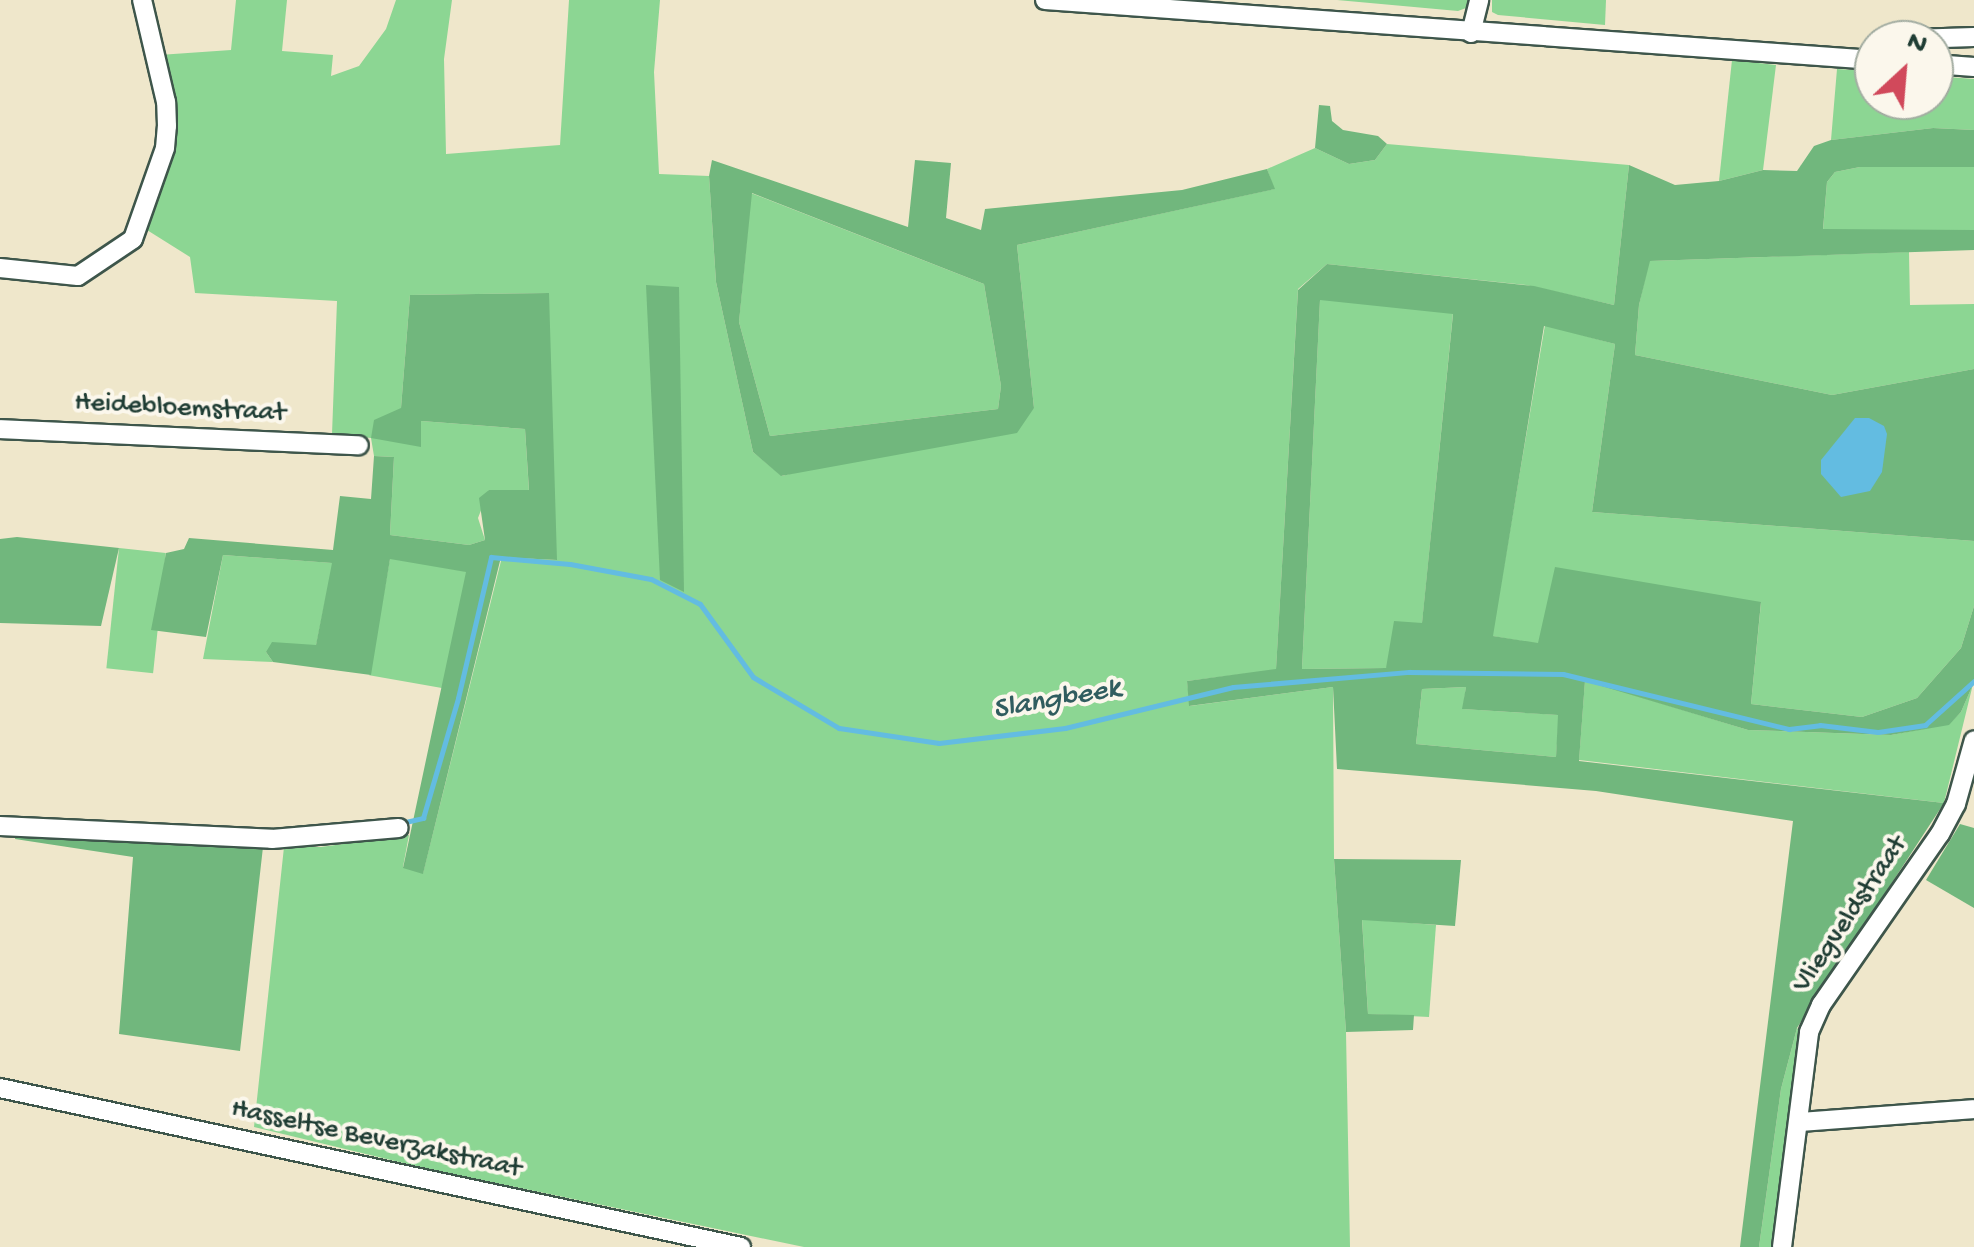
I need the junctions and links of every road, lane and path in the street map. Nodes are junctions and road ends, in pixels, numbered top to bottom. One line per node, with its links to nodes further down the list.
1 (142, 0): 6 (street)
2 (1045, 0): 4 (street)
3 (1479, 0): 4 (street)
4 (1471, 33): 5 (street)
5 (1854, 58)
6 (0, 268)
7 (0, 429): 8 (street, Heidebloemstraat)
8 (358, 445)
9 (1974, 740): 14 (street, Vliegveldstraat)
10 (0, 826): 11 (street)
11 (399, 828)
12 (0, 1088): 15 (street, Hasseltse Beverzakstraat)
13 (1974, 1109): 14 (street)
14 (1799, 1122): 16 (street, Vliegveldstraat)
15 (740, 1247)
16 (1782, 1247)

